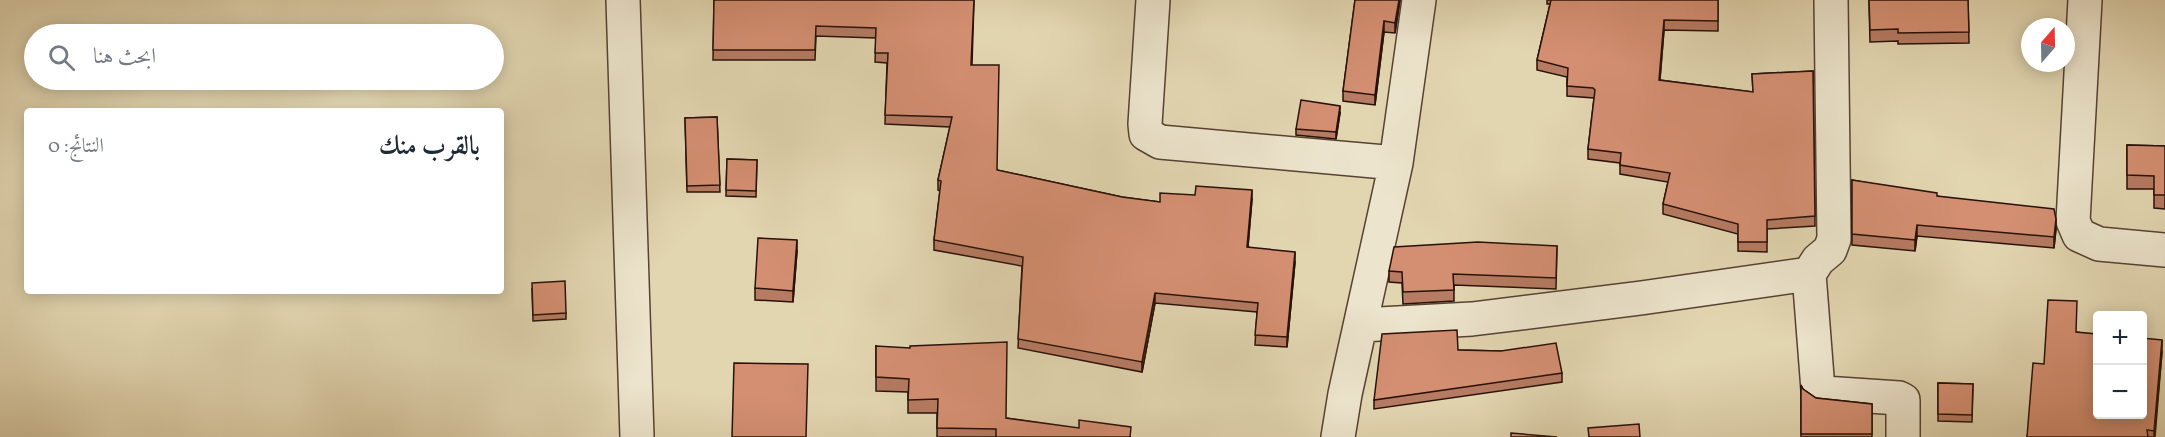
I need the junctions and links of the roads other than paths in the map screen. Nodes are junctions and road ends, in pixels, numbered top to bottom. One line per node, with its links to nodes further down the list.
1 (623, 0): 10 (street)
2 (1153, 0): 6 (street)
3 (1419, 0): 6 (street)
4 (1831, 0): 8 (street)
5 (2085, 0): 7 (street)
6 (1396, 163): 9 (street)
7 (2165, 250)
8 (1809, 274): 9 (street); 12 (street)
9 (1361, 325): 11 (street)
10 (637, 437)
11 (1338, 437)
12 (1903, 437)

